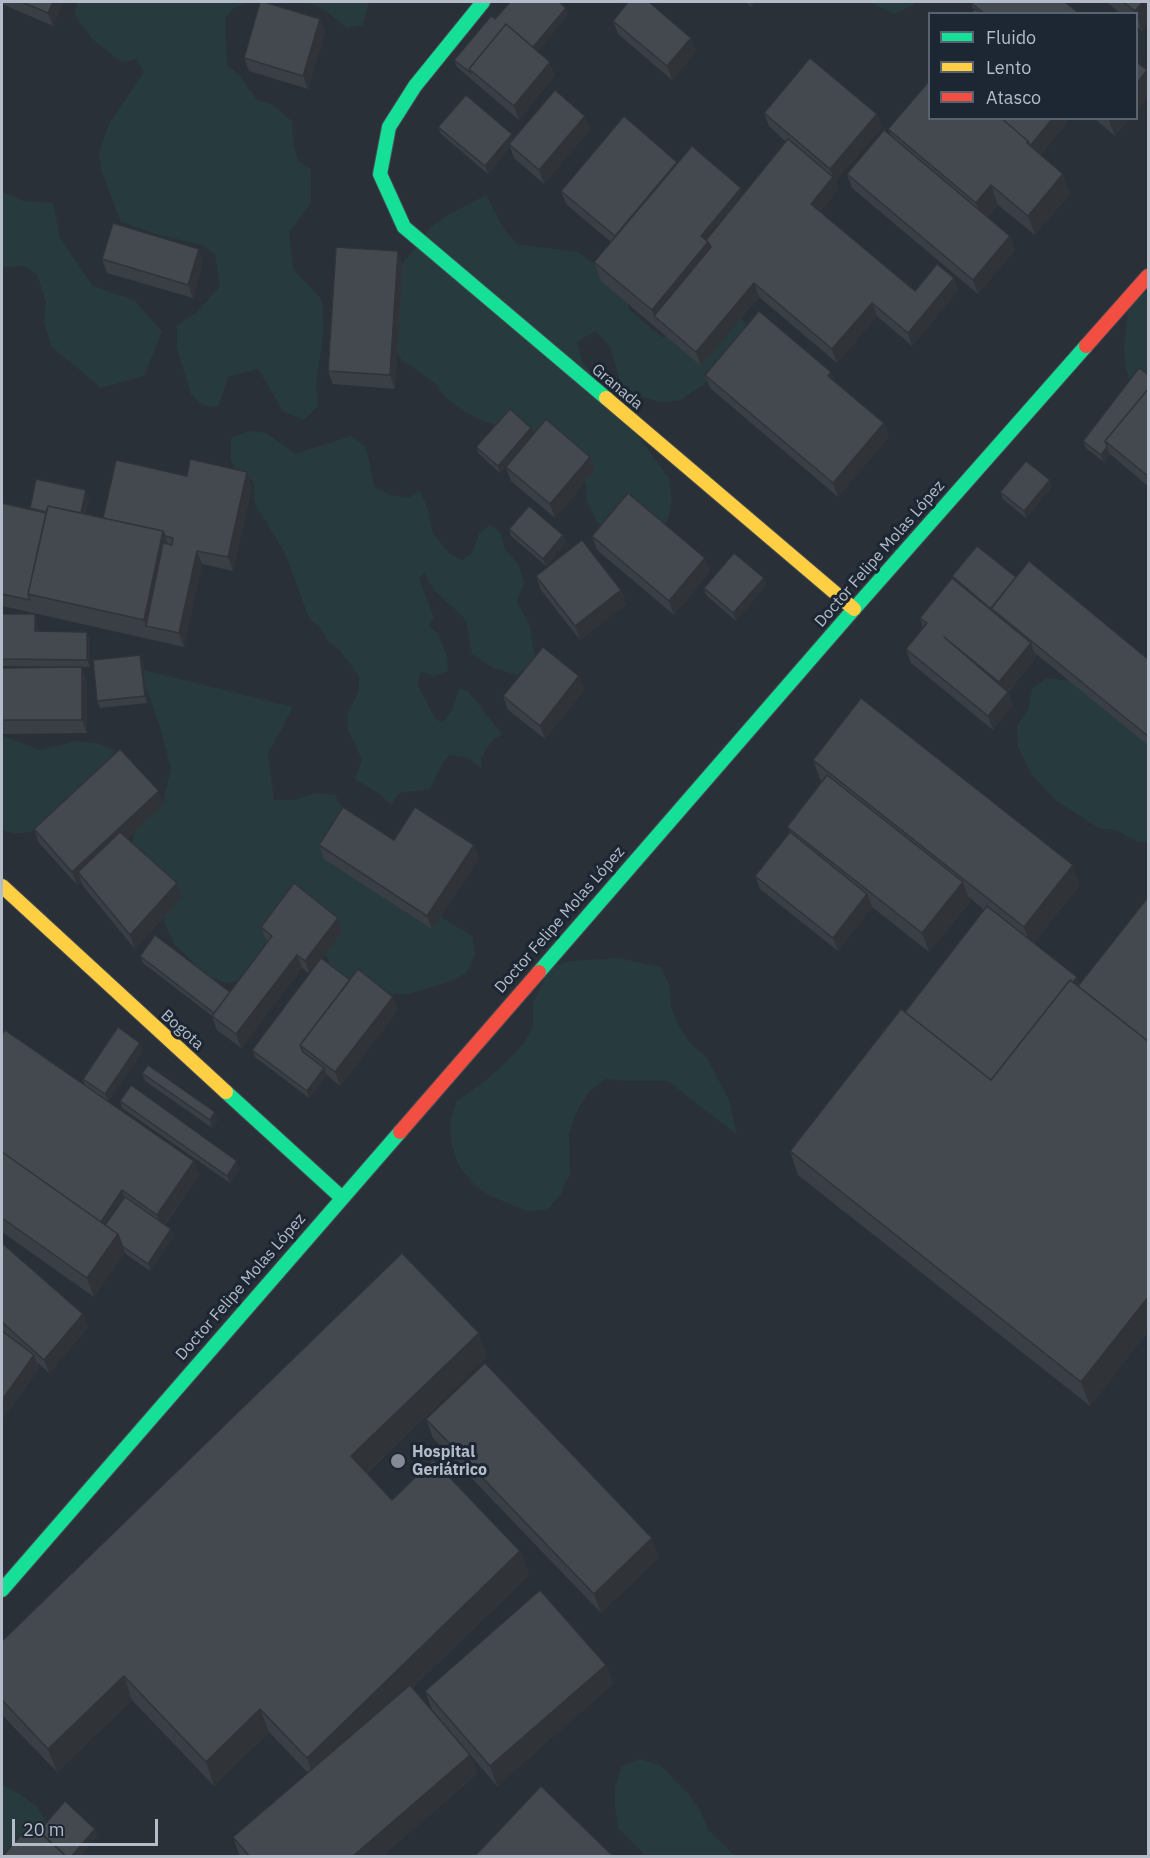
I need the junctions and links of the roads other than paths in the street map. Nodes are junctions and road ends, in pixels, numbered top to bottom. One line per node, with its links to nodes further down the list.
1 (483, 2): 3 (main road, Granada)
2 (1149, 276): 3 (main road, Doctor Felipe Molas López)
3 (854, 609): 5 (main road, Doctor Felipe Molas López)
4 (2, 886): 5 (main road, Bogota)
5 (341, 1197): 6 (main road, Doctor Felipe Molas López)
6 (2, 1590)

